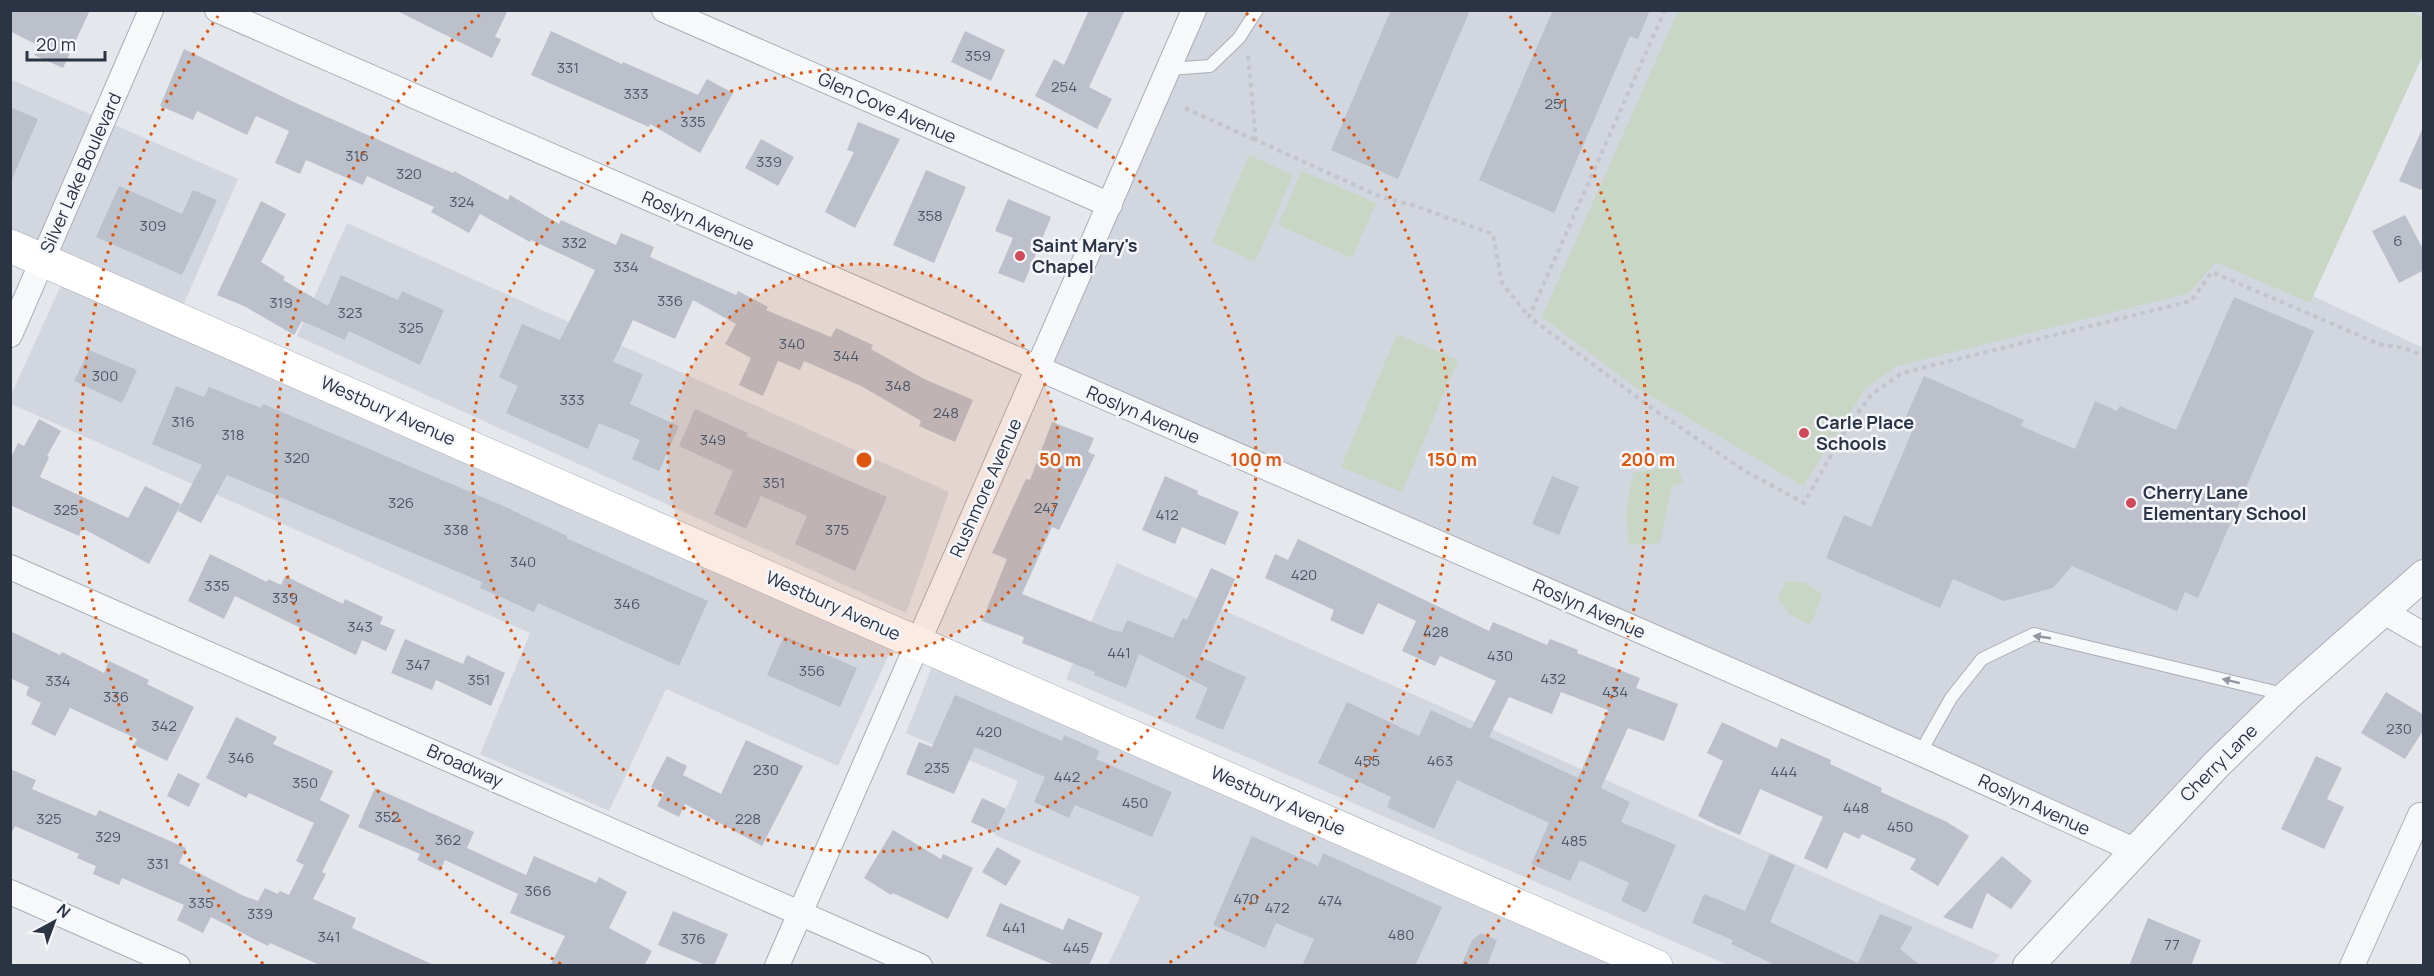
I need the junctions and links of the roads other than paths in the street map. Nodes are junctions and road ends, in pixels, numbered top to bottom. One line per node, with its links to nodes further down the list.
1 (151, 10): 9 (street, Silver Lake Boulevard)
2 (217, 10): 11 (street, Roslyn Avenue)
3 (664, 10): 7 (street, Glen Cove Avenue)
4 (1194, 10): 6 (street, Rushmore Avenue)
5 (1257, 10): 6 (lane)
6 (1169, 69): 7 (street, Rushmore Avenue)
7 (1110, 205): 11 (street, Rushmore Avenue)
8 (10, 246): 9 (main road, Westbury Avenue)
9 (43, 260): 10 (street, Silver Lake Boulevard); 16 (main road, Westbury Avenue)
10 (10, 335)
11 (1038, 369): 16 (street, Rushmore Avenue); 18 (street, Roslyn Avenue)
12 (10, 567): 22 (street, Broadway)
13 (2424, 574): 14 (street, Cherry Lane)
14 (2382, 611): 15 (street); 17 (street, Cherry Lane)
15 (2424, 635)
16 (918, 643): 22 (street, Rushmore Avenue); 26 (main road, Westbury Avenue)
17 (2288, 695): 18 (lane, one-way to 18); 20 (street, Cherry Lane)
18 (1920, 753): 20 (street, Roslyn Avenue)
19 (2420, 815): 28 (street)
20 (2134, 850): 27 (street, Cherry Lane)
21 (10, 892): 23 (street)
22 (800, 913): 24 (street, Rushmore Avenue); 25 (street, Broadway)
23 (178, 966)
24 (777, 966)
25 (920, 966)
26 (1656, 966)
27 (2028, 966)
28 (2352, 966)

